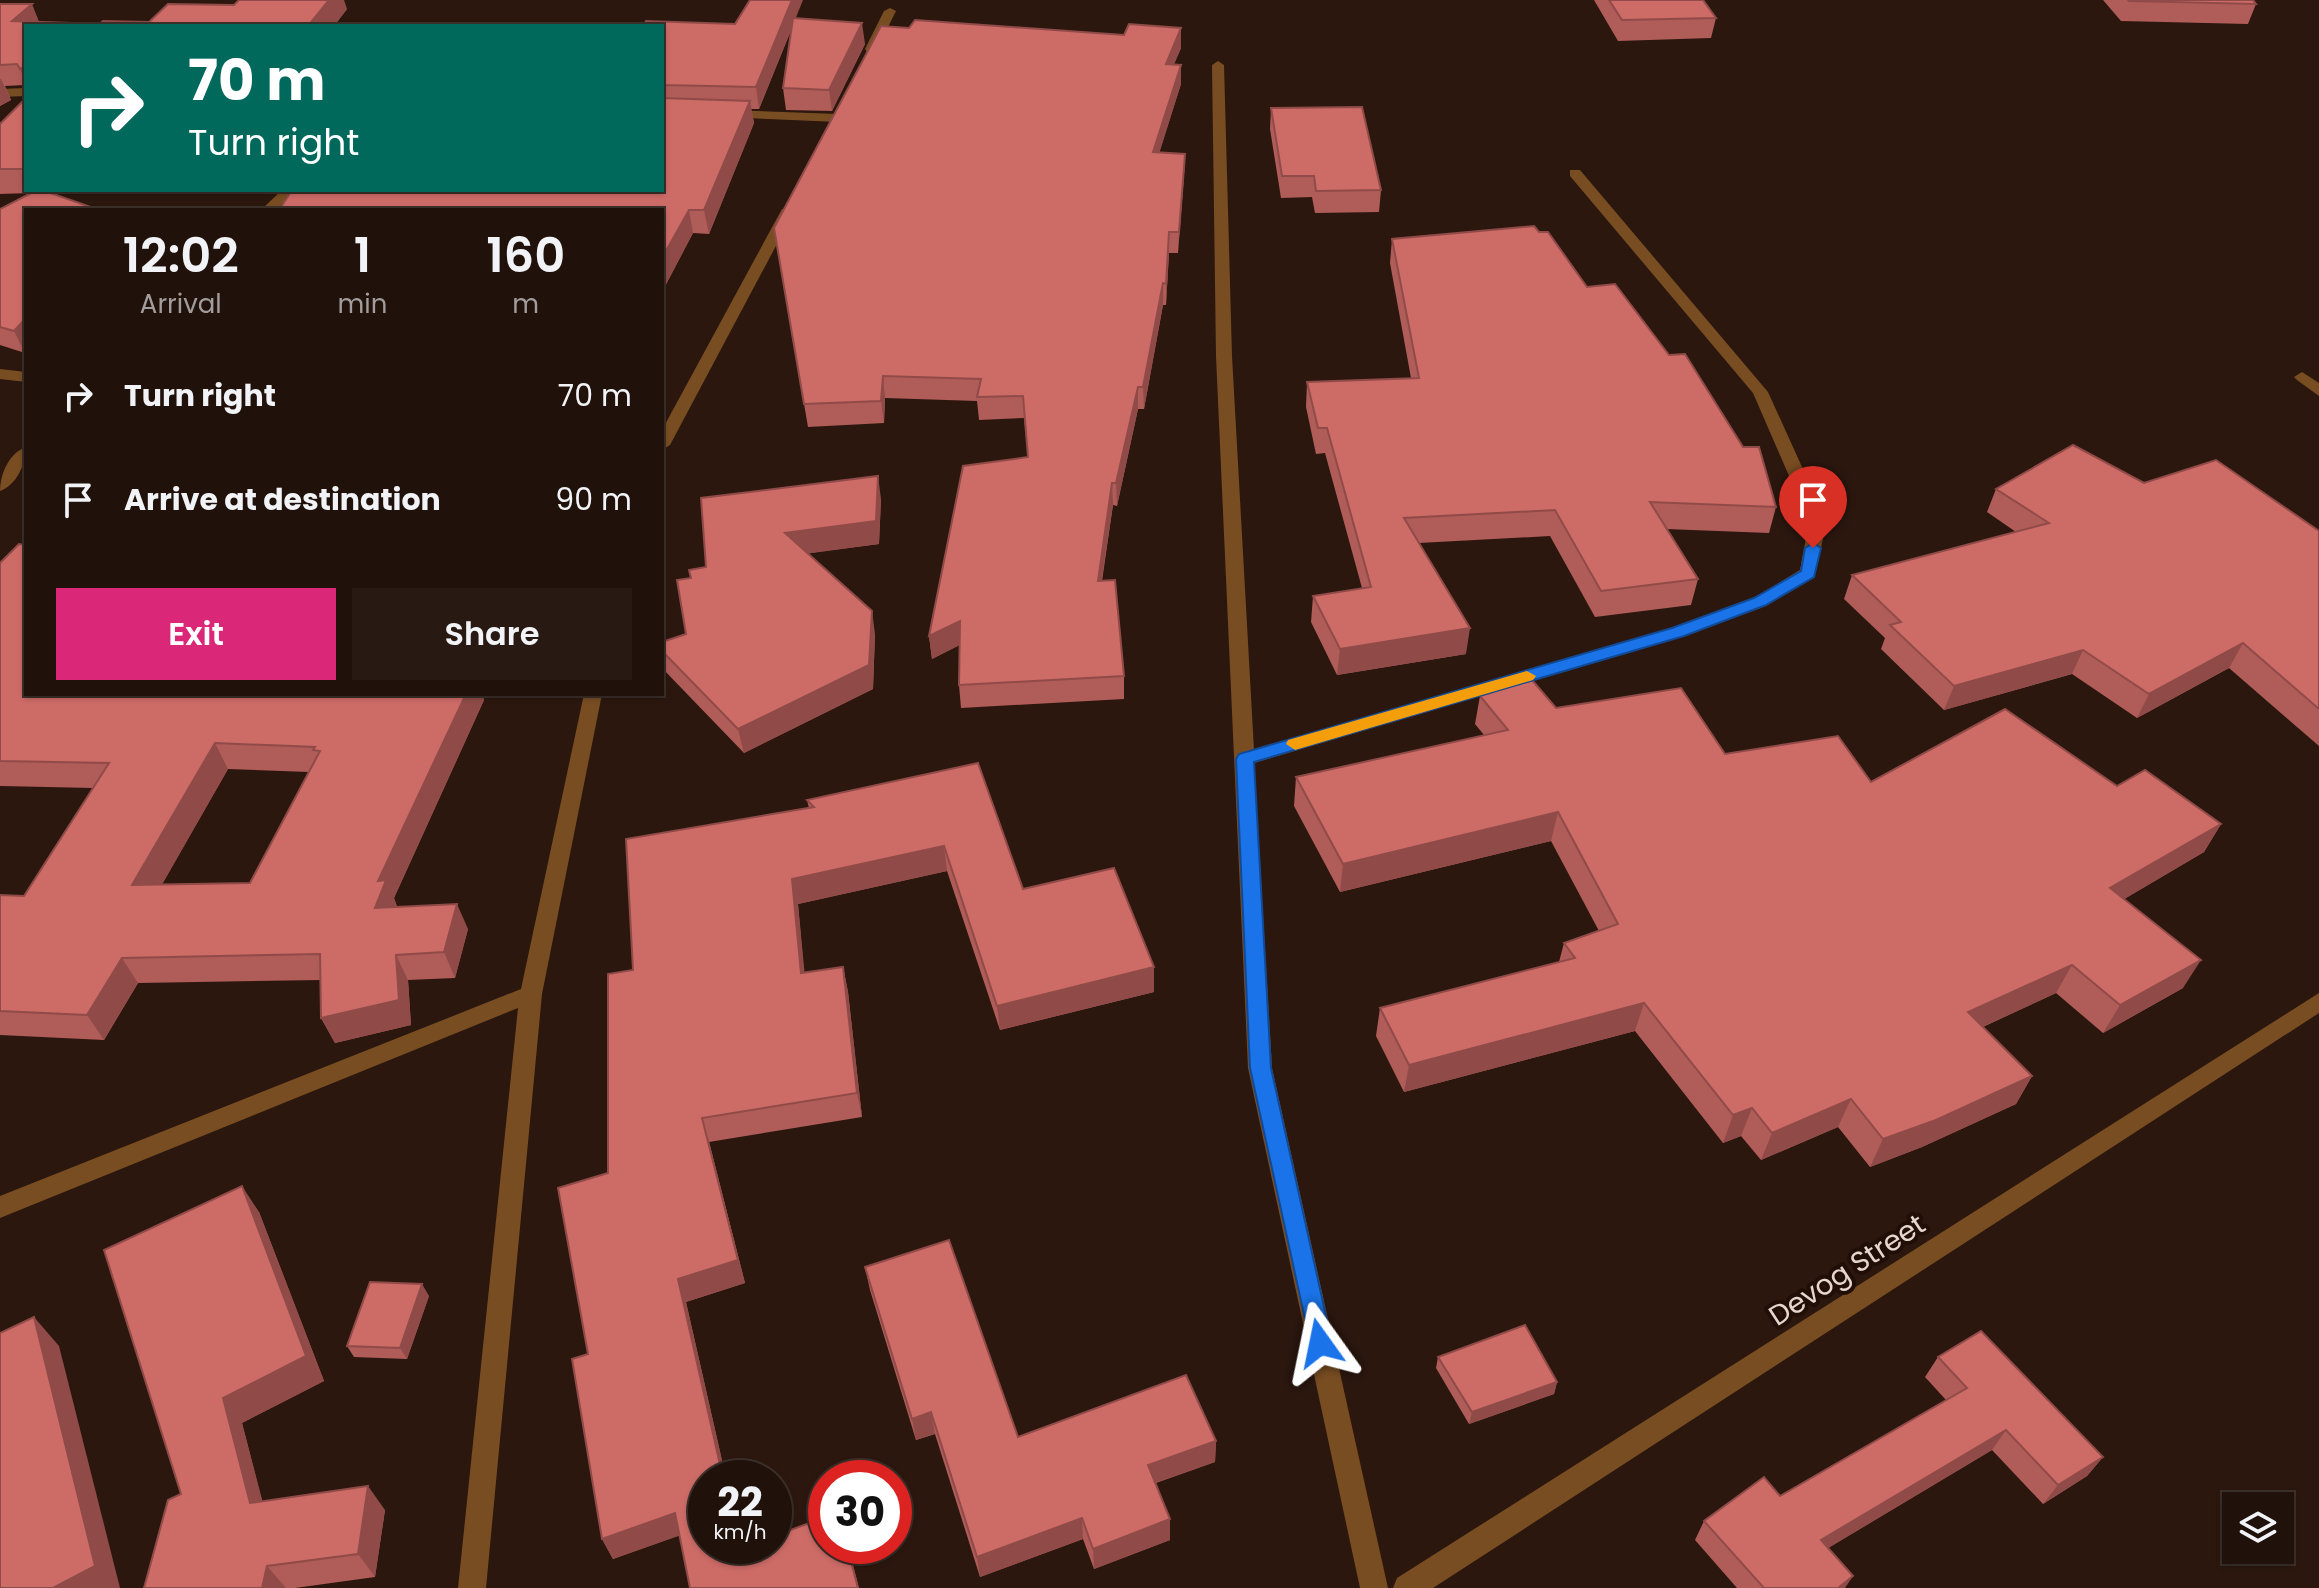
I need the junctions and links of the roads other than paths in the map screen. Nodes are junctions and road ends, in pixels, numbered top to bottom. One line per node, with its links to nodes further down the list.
1 (890, 11): 2 (street)
2 (864, 64)
3 (1218, 65): 20 (street)
4 (24, 92): 5 (street)
5 (0, 93)
6 (710, 114): 7 (street)
7 (837, 118)
8 (1575, 173): 20 (street)
9 (288, 192): 11 (street)
10 (794, 199): 16 (street)
11 (270, 208)
12 (0, 374): 13 (street)
13 (24, 377)
14 (2302, 377): 15 (street)
15 (2319, 391)
16 (664, 441)
17 (24, 455): 18 (street)
18 (0, 486)
19 (593, 696): 21 (street)
20 (1245, 759): 25 (street)
21 (531, 994): 23 (street); 24 (street)
22 (2319, 1002): 26 (street, Devog Street)
23 (0, 1207)
24 (472, 1588)
25 (1374, 1588)
26 (1407, 1588)

